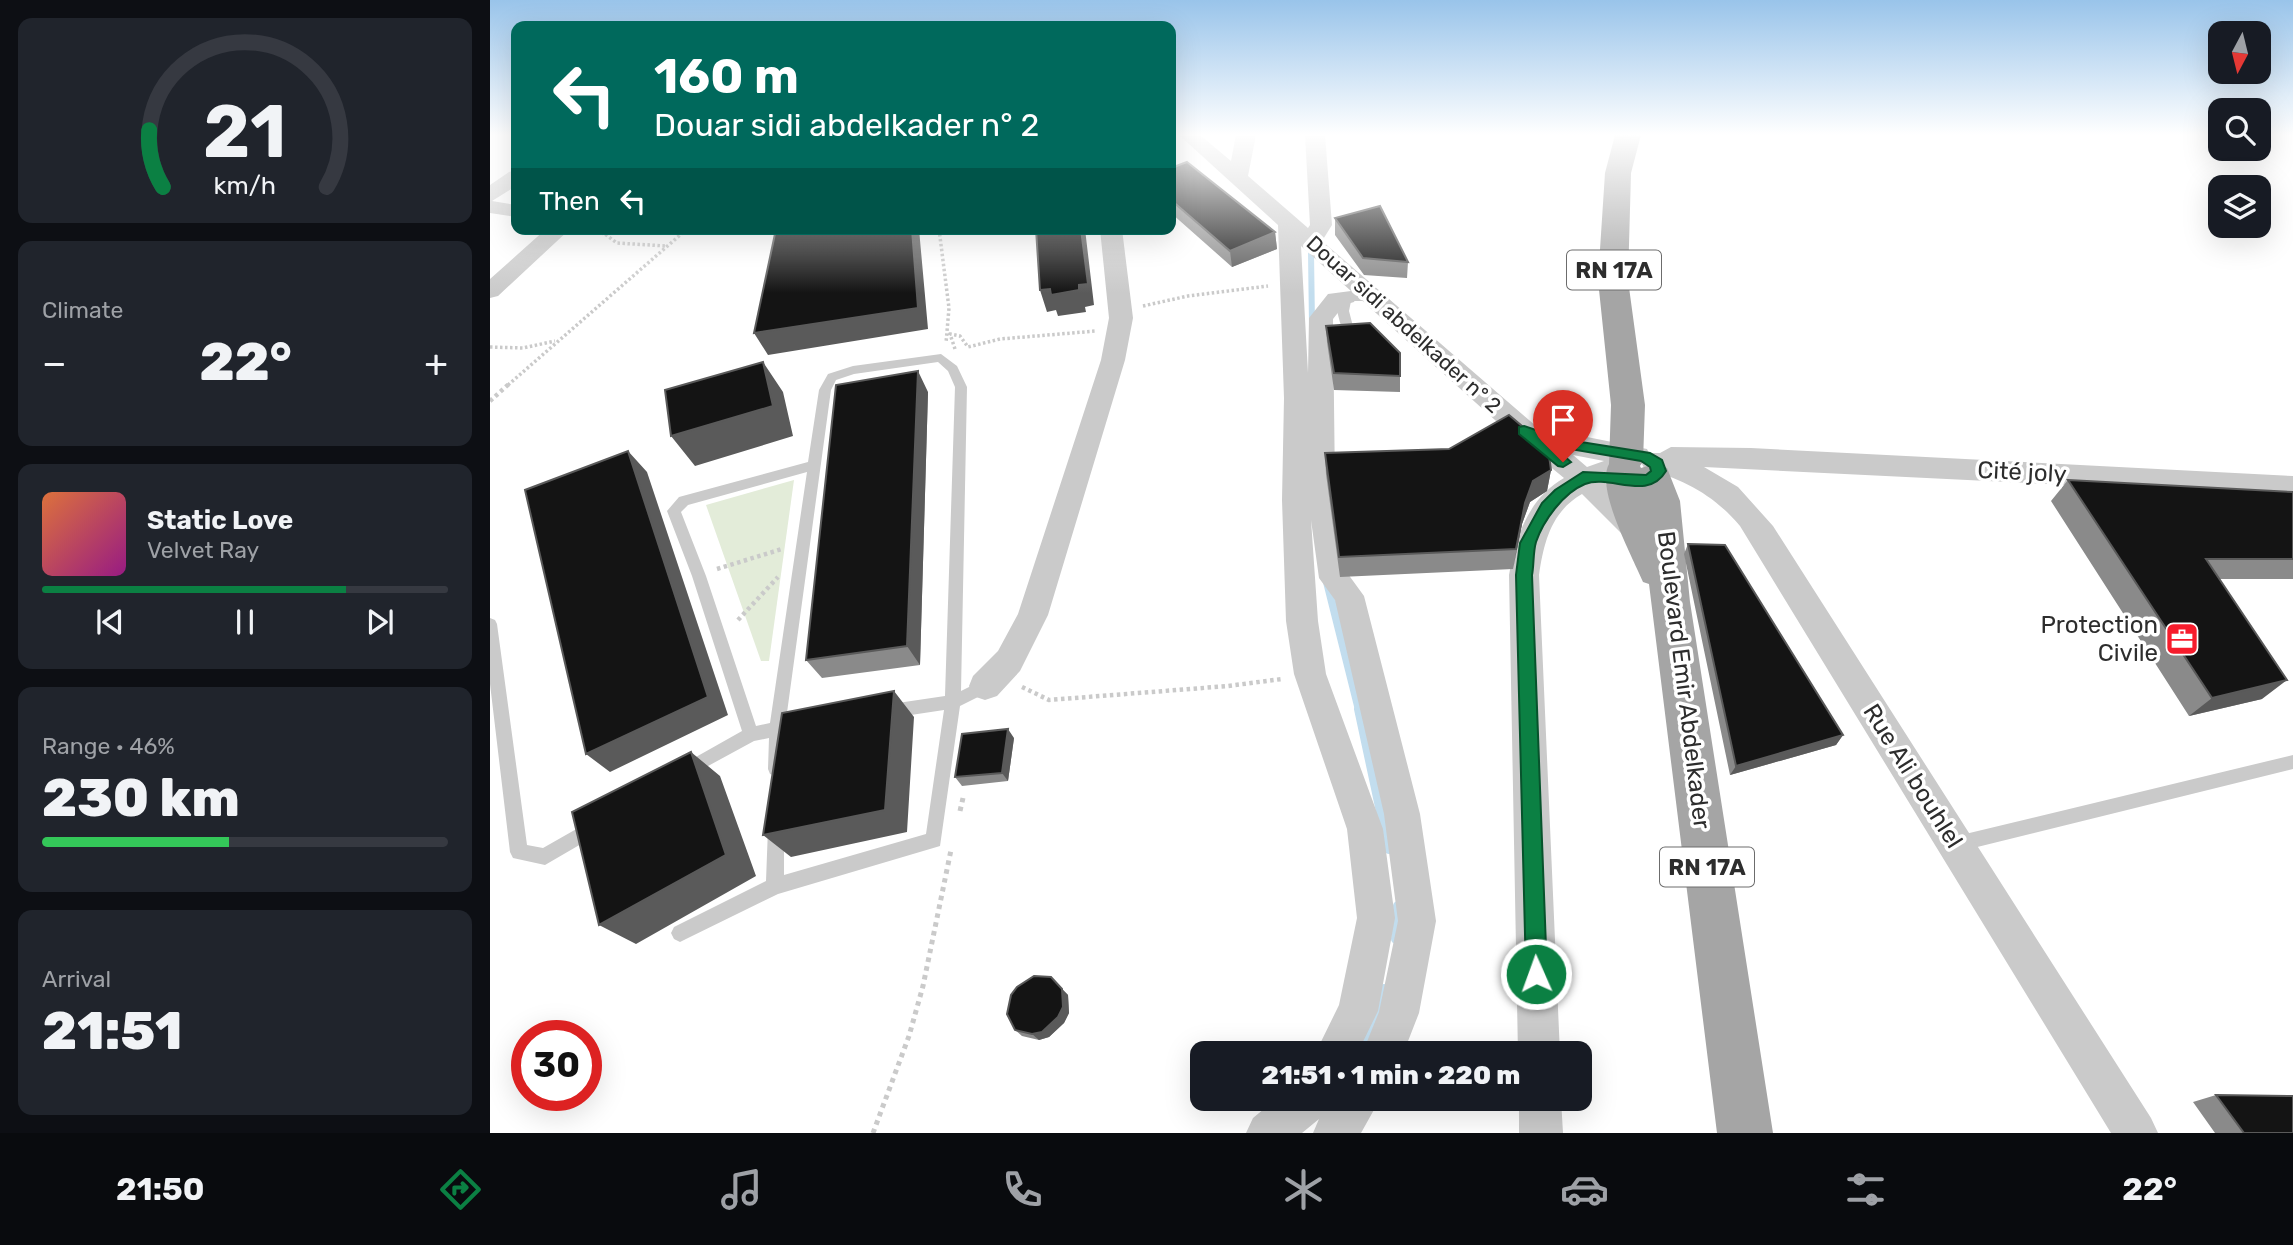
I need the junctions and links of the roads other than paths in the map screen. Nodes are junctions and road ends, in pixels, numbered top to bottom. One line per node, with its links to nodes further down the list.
1 (1250, 188): 6 (street, Douar sidi abdelkader n° 2)
2 (1319, 188): 6 (street)
3 (1617, 188): 15 (main road, RN 17A)
4 (490, 208): 5 (street)
5 (511, 210)
6 (1300, 232): 10 (street, Douar sidi abdelkader n° 2); 36 (street)
7 (552, 235): 9 (street)
8 (1112, 235): 22 (street)
9 (490, 291)
10 (1361, 298): 11 (lane); 12 (street, Douar sidi abdelkader n° 2); 37 (street)
11 (1349, 334)
12 (1524, 430): 15 (street, Douar sidi abdelkader n° 2); 16 (street, Douar sidi abdelkader n° 2)
13 (1751, 458): 15 (street, Cité joly); 17 (street, Cité joly); 18 (street)
14 (815, 465): 23 (lane); 26 (lane); 27 (lane)
15 (1638, 466): 16 (street); 18 (street); 19 (main road, RN 17A); 20 (main road, Boulevard Emir Abdelkader / RN 17A)
16 (1583, 478): 19 (street, Douar sidi abdelkader n° 2); 38 (street)
17 (2293, 486)
18 (1725, 492): 33 (street, Rue Ali bouhlel)
19 (1643, 537): 20 (main road, RN 17A)
20 (1670, 602): 45 (main road, Boulevard Emir Abdelkader / RN 17A)
21 (490, 624): 32 (lane)
22 (990, 681): 23 (lane)
23 (953, 702): 24 (lane); 34 (lane)
24 (872, 714)
25 (818, 722): 26 (lane)
26 (777, 728): 27 (lane); 30 (lane)
27 (751, 734): 29 (lane)
28 (2293, 761): 33 (lane)
29 (673, 779)
30 (776, 781)
31 (776, 807): 34 (lane)
32 (603, 822)
33 (1956, 844): 46 (street, Rue Ali bouhlel)
34 (775, 887): 35 (lane)
35 (680, 933)
36 (1342, 1041)
37 (1387, 1041)
38 (1539, 1041)
39 (1295, 1111): 42 (street)
40 (1351, 1111): 43 (street)
41 (1540, 1111): 44 (street)
42 (1268, 1133)
43 (1335, 1133)
44 (1541, 1133)
45 (1745, 1133)
46 (2136, 1133)

